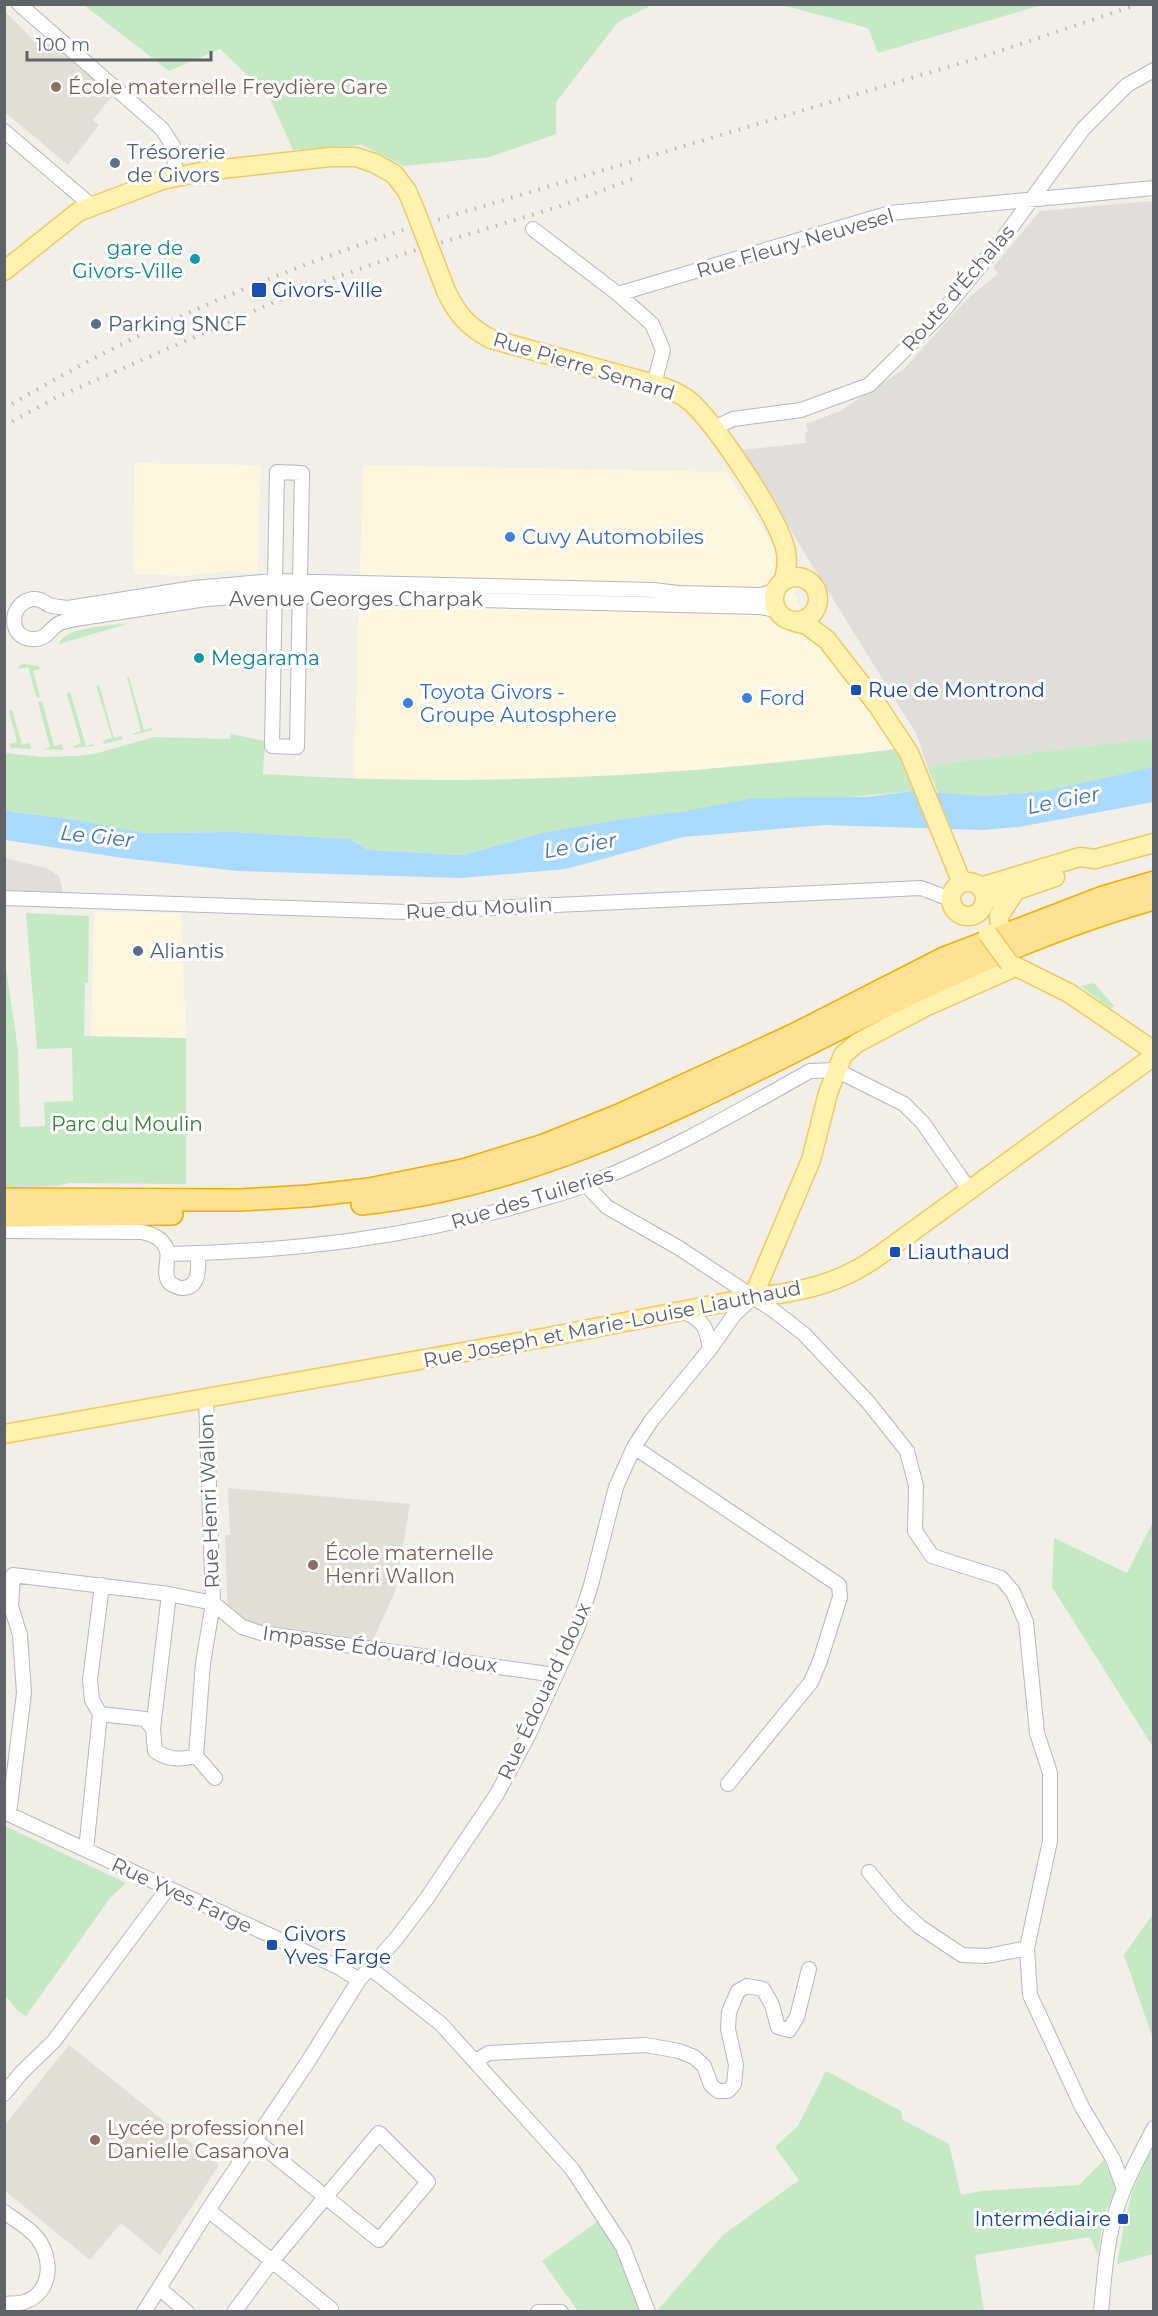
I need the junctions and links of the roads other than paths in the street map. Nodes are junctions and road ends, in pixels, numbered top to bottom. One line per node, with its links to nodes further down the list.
1 (9, 4): 3 (street)
2 (19, 4): 3 (street)
3 (53, 34): 6 (street)
4 (1154, 70): 8 (street, Route d'Échalas)
5 (4, 131): 9 (street)
6 (176, 176): 9 (main road); 13 (main road, Rue Pierre Semard, bridge)
7 (1154, 188): 8 (street, Rue Fleury Neuvesel)
8 (1032, 200): 12 (street, Rue Fleury Neuvesel); 14 (street, Route d'Échalas)
9 (92, 206): 11 (main road)
10 (533, 229): 12 (street)
11 (4, 271)
12 (618, 294): 13 (street)
13 (654, 384): 14 (main road, Rue Pierre Semard)
14 (714, 428): 15 (main road, Rue Pierre Semard)
15 (780, 534): 16 (main road, Rue Pierre Semard); 17 (main road, Rue Pierre Semard)
16 (806, 579): 17 (main road); 20 (main road)
17 (780, 586): 19 (street, Avenue Georges Charpak); 21 (main road)
18 (274, 588): 19 (street, Avenue Georges Charpak); 19 (street); 19 (street); 23 (street, Avenue Georges Charpak); 23 (street, Avenue Georges Charpak)
19 (301, 589): 21 (street, Avenue Georges Charpak)
20 (818, 605): 22 (main road); 24 (main road)
21 (776, 610): 22 (main road)
22 (795, 622): 24 (main road)
23 (9, 623)
24 (827, 640): 29 (main road)
25 (1154, 843): 26 (main road)
26 (1095, 859): 28 (main road); 29 (main road)
27 (1154, 882): 40 (highway)
28 (1016, 890): 29 (main road); 33 (main road)
29 (976, 896): 31 (main road); 31 (main road); 33 (main road)
30 (4, 898): 31 (street, Rue du Moulin)
31 (950, 899)
32 (1154, 899): 41 (highway)
33 (991, 931): 34 (main road, bridge)
34 (1011, 963): 35 (main road); 37 (main road)
35 (1154, 1051)
36 (1154, 1056): 39 (main road, Rue Joseph et Marie-Louise Liauthaud)
37 (836, 1070): 38 (street, Rue des Tuileries); 39 (street); 45 (main road)
38 (586, 1185): 43 (street, Rue des Tuileries); 45 (street)
39 (970, 1191): 45 (main road, Rue Joseph et Marie-Louise Liauthaud)
40 (4, 1200)
41 (4, 1215)
42 (4, 1231): 44 (street)
43 (198, 1253): 44 (street, Rue des Tuileries); 44 (street)
44 (169, 1254)
45 (753, 1297): 46 (main road, Rue Joseph et Marie-Louise Liauthaud); 47 (street, Rue Édouard Idoux); 64 (street)
46 (683, 1311): 47 (street); 48 (main road, Rue Joseph et Marie-Louise Liauthaud)
47 (710, 1349): 50 (street, Rue Édouard Idoux)
48 (206, 1398): 49 (main road, Rue Joseph et Marie-Louise Liauthaud); 53 (street, Rue Henri Wallon)
49 (4, 1434)
50 (634, 1447): 54 (street, Rue Édouard Idoux); 59 (street)
51 (102, 1586): 52 (street); 55 (street); 60 (street)
52 (169, 1594): 53 (street); 56 (street)
53 (213, 1603): 54 (street, Impasse Édouard Idoux); 57 (street, Rue Henri Wallon)
54 (555, 1675): 65 (street, Rue Édouard Idoux)
55 (100, 1714): 56 (street); 61 (street)
56 (153, 1729): 57 (street)
57 (196, 1756): 58 (street)
58 (214, 1778)
59 (728, 1784)
60 (7, 1813): 61 (street, Rue Yves Farge)
61 (86, 1850): 63 (street, Rue Yves Farge)
62 (868, 1872): 64 (street)
63 (168, 1888): 67 (street, Rue Yves Farge); 69 (street)
64 (1027, 1948): 72 (street)
65 (370, 1968): 67 (street, Rue Édouard Idoux); 68 (street)
66 (809, 1969): 68 (street)
67 (359, 1980): 71 (street, Rue Édouard Idoux)
68 (475, 2061): 85 (street)
69 (4, 2094)
70 (1154, 2128): 72 (street)
71 (255, 2140): 73 (street); 74 (street, Rue Édouard Idoux)
72 (1124, 2189): 86 (street)
73 (325, 2197): 73 (street); 76 (street)
74 (208, 2210): 76 (street); 77 (street, Rue Édouard Idoux)
75 (4, 2212): 78 (street)
76 (272, 2261): 79 (street); 82 (street)
77 (159, 2288): 80 (street, Rue Édouard Idoux); 81 (street)
78 (4, 2304)
79 (331, 2309)
80 (144, 2312)
81 (187, 2312)
82 (234, 2312)
83 (538, 2312): 84 (street)
84 (561, 2312)
85 (648, 2312)
86 (1101, 2312)

